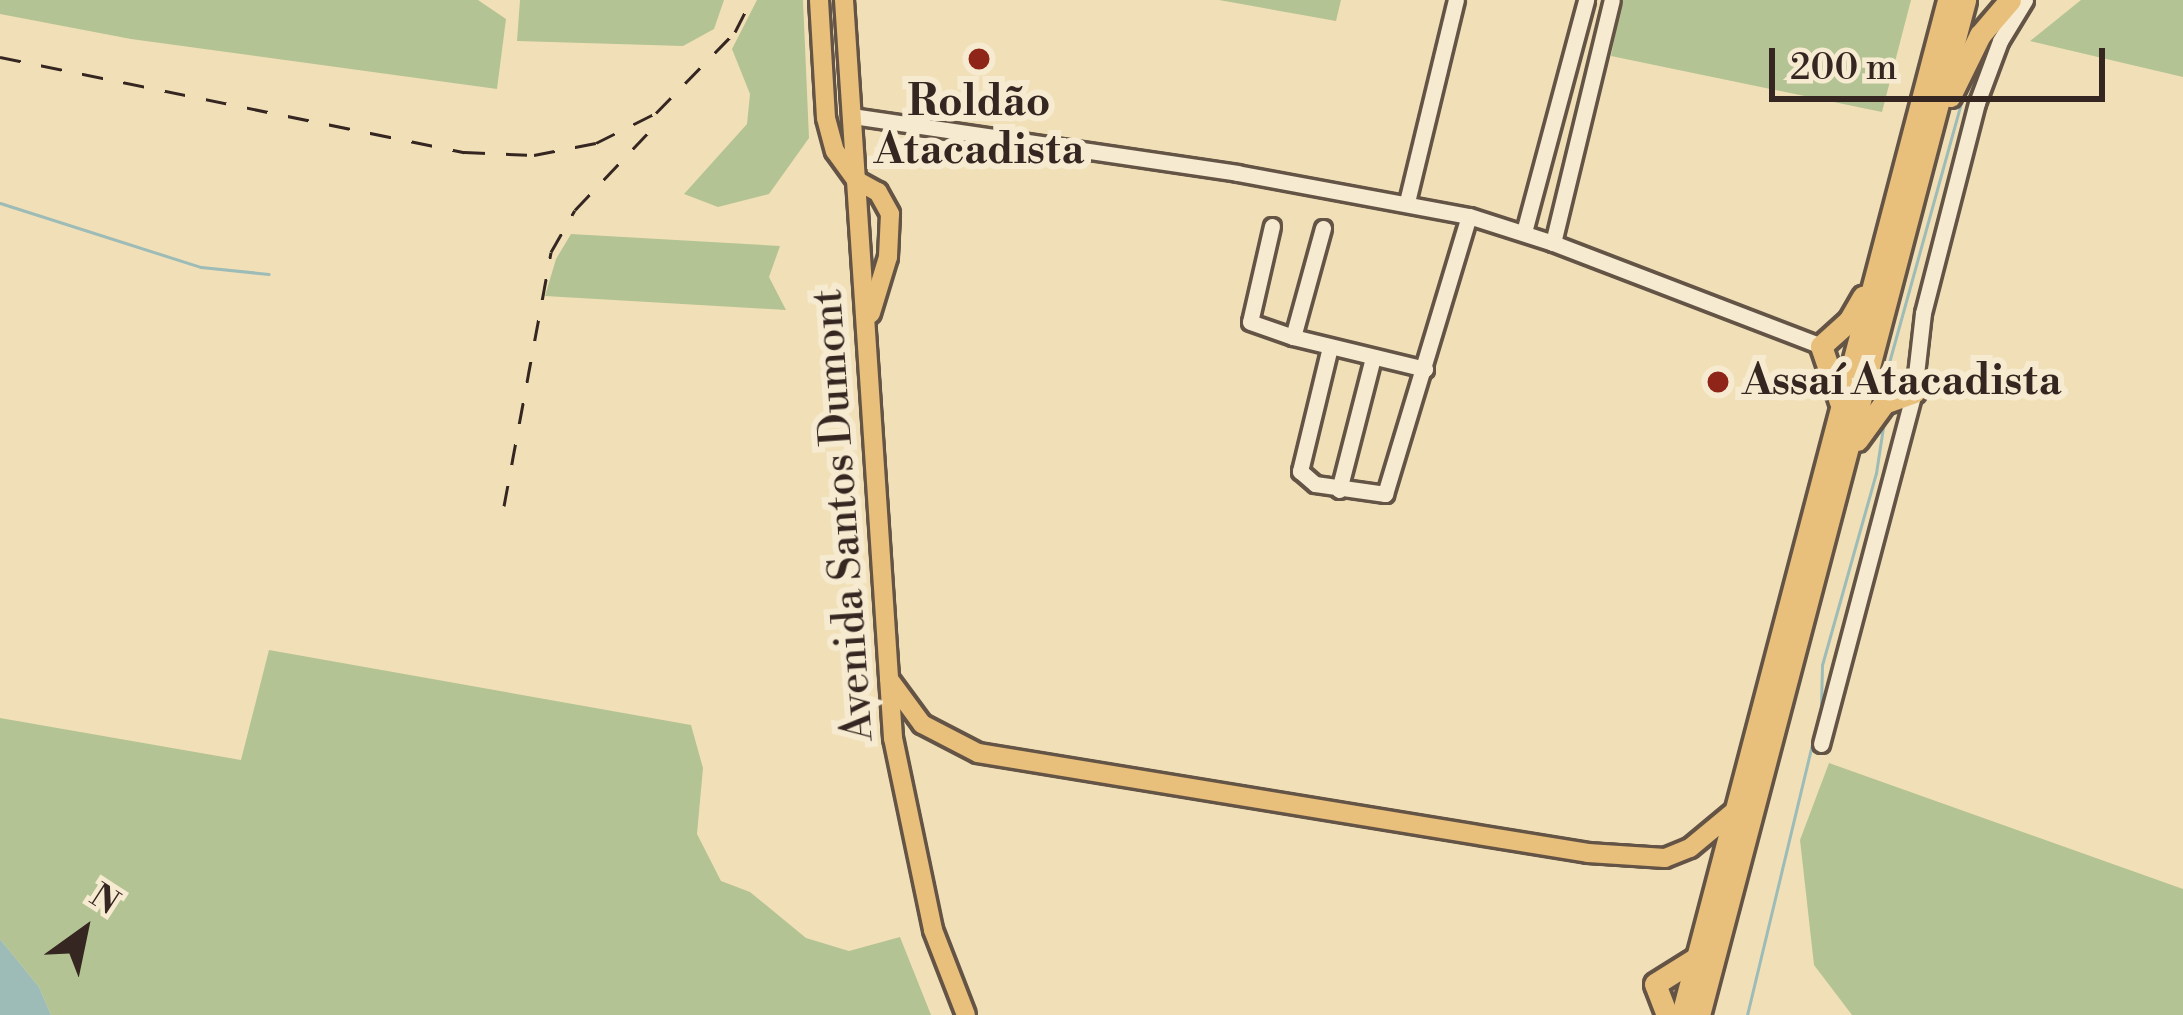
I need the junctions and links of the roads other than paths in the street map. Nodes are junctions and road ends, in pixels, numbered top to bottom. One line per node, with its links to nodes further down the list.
1 (819, 0): 16 (main road)
2 (844, 0): 12 (main road, Avenida Santos Dumont)
3 (1456, 0): 17 (street)
4 (1586, 0): 10 (street)
5 (1612, 0): 11 (street)
6 (1948, 0): 23 (highway)
7 (1965, 0): 15 (highway)
8 (2010, 0): 15 (highway)
9 (2025, 0): 30 (street)
10 (1567, 71): 11 (street); 13 (street)
11 (1594, 77): 14 (street)
12 (852, 116): 16 (main road, Avenida Santos Dumont); 17 (street)
13 (1550, 137): 14 (street); 21 (street)
14 (1577, 144): 22 (street)
15 (1926, 145): 32 (highway)
16 (856, 180): 24 (main road, Avenida Santos Dumont); 24 (main road)
17 (1407, 202): 18 (street)
18 (1468, 216): 21 (street); 29 (street)
19 (1272, 226): 25 (street)
20 (1323, 228): 25 (street)
21 (1524, 232): 22 (street)
22 (1553, 243): 26 (street)
23 (1876, 272): 26 (highway); 31 (highway)
24 (868, 323): 34 (main road, Avenida Santos Dumont)
25 (1293, 337): 27 (street)
26 (1821, 346): 31 (highway)
27 (1330, 347): 28 (street); 33 (street)
28 (1373, 358): 29 (street); 33 (street)
29 (1425, 369): 33 (street)
30 (1914, 392): 32 (highway); 35 (street)
31 (1841, 408): 36 (highway)
32 (1844, 461): 41 (highway)
33 (1339, 490)
34 (889, 680): 36 (main road); 38 (main road, Avenida Santos Dumont)
35 (1821, 743)
36 (1737, 809): 37 (highway)
37 (1699, 956): 39 (highway); 40 (highway)
38 (966, 1015)
39 (1666, 1015)
40 (1682, 1015)
41 (1700, 1015)

